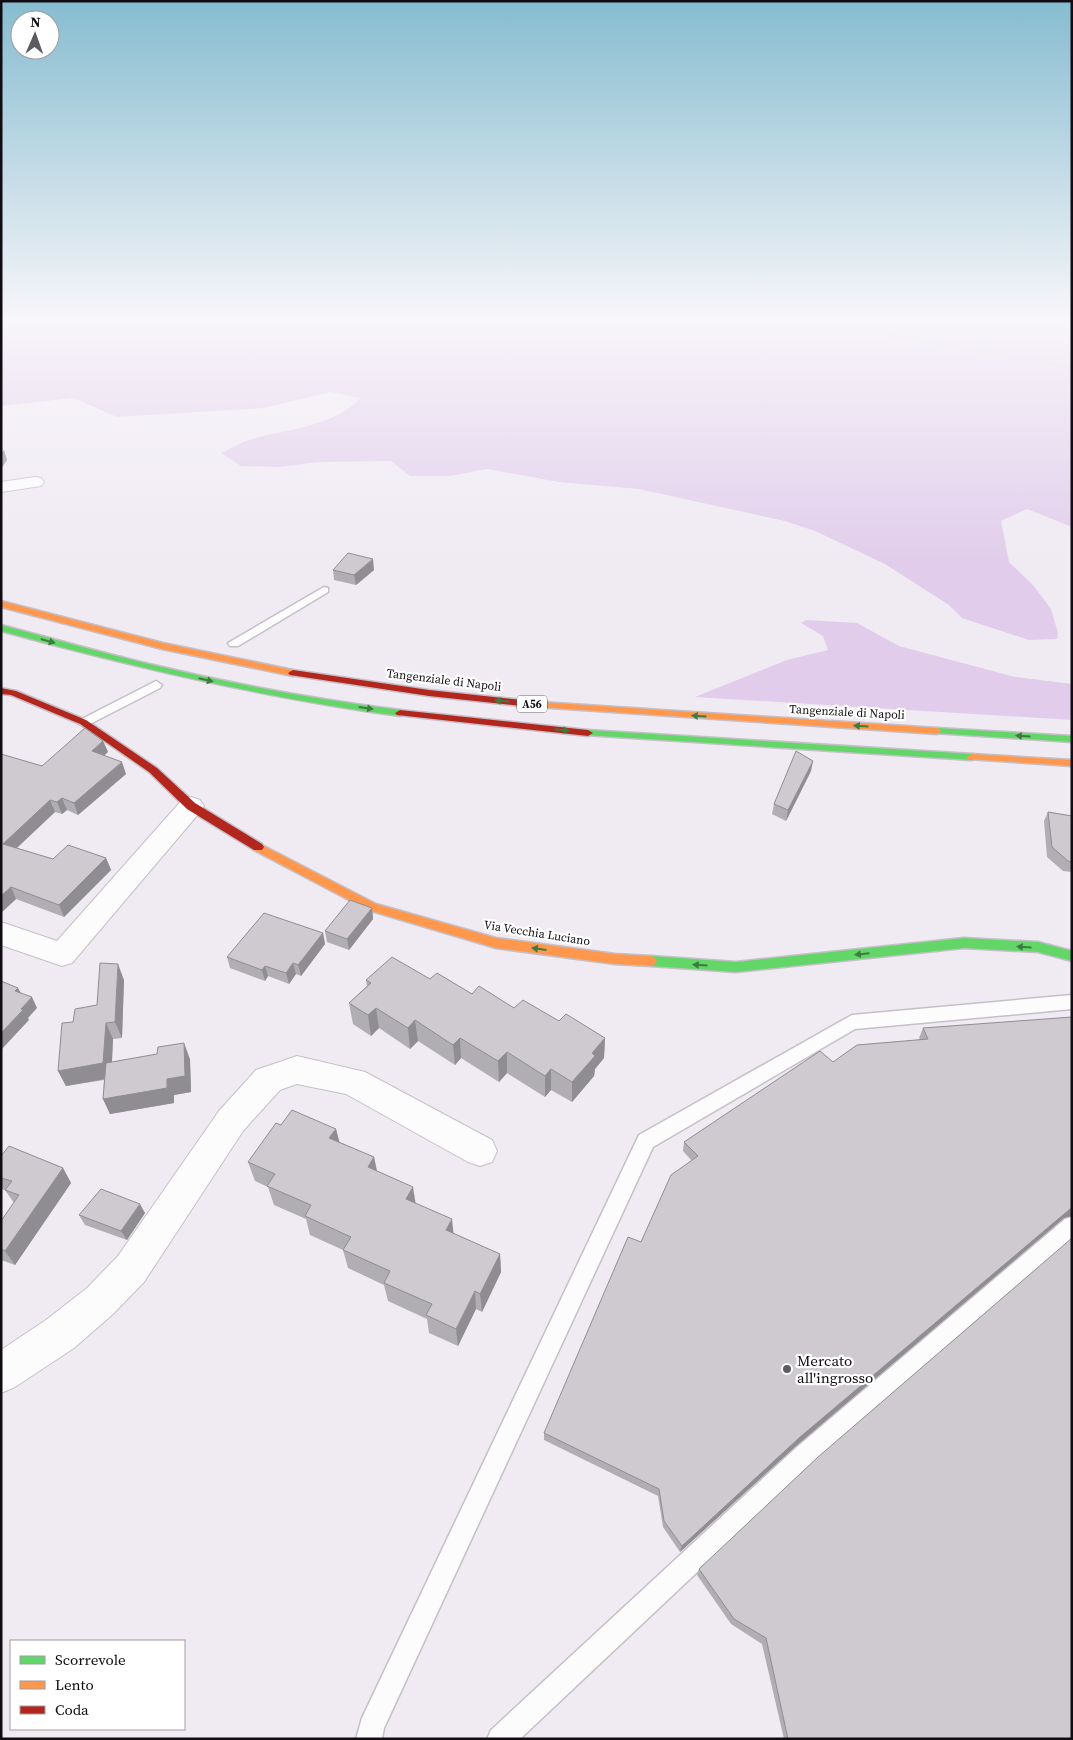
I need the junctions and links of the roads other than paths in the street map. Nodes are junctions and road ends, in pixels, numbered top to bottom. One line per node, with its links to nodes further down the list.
1 (35, 482): 2 (street)
2 (1, 487)
3 (324, 590): 6 (lane)
4 (1, 604): 10 (main road, Tangenziale di Napoli / A56, one-way to 4)
5 (1, 628): 11 (main road, A56, one-way to 11)
6 (234, 643)
7 (156, 684): 9 (lane)
8 (1, 691): 9 (main road, Via Vecchia Luciano)
9 (83, 722): 12 (main road, Via Vecchia Luciano)
10 (1072, 739)
11 (1072, 763)
12 (192, 806): 13 (street); 14 (main road, Via Vecchia Luciano, one-way to 12)
13 (1, 933)
14 (1072, 956)
15 (1072, 1002): 19 (lane)
16 (480, 1151): 18 (street)
17 (1072, 1226): 20 (lane)
18 (1, 1373)
19 (369, 1739)
20 (500, 1739)

